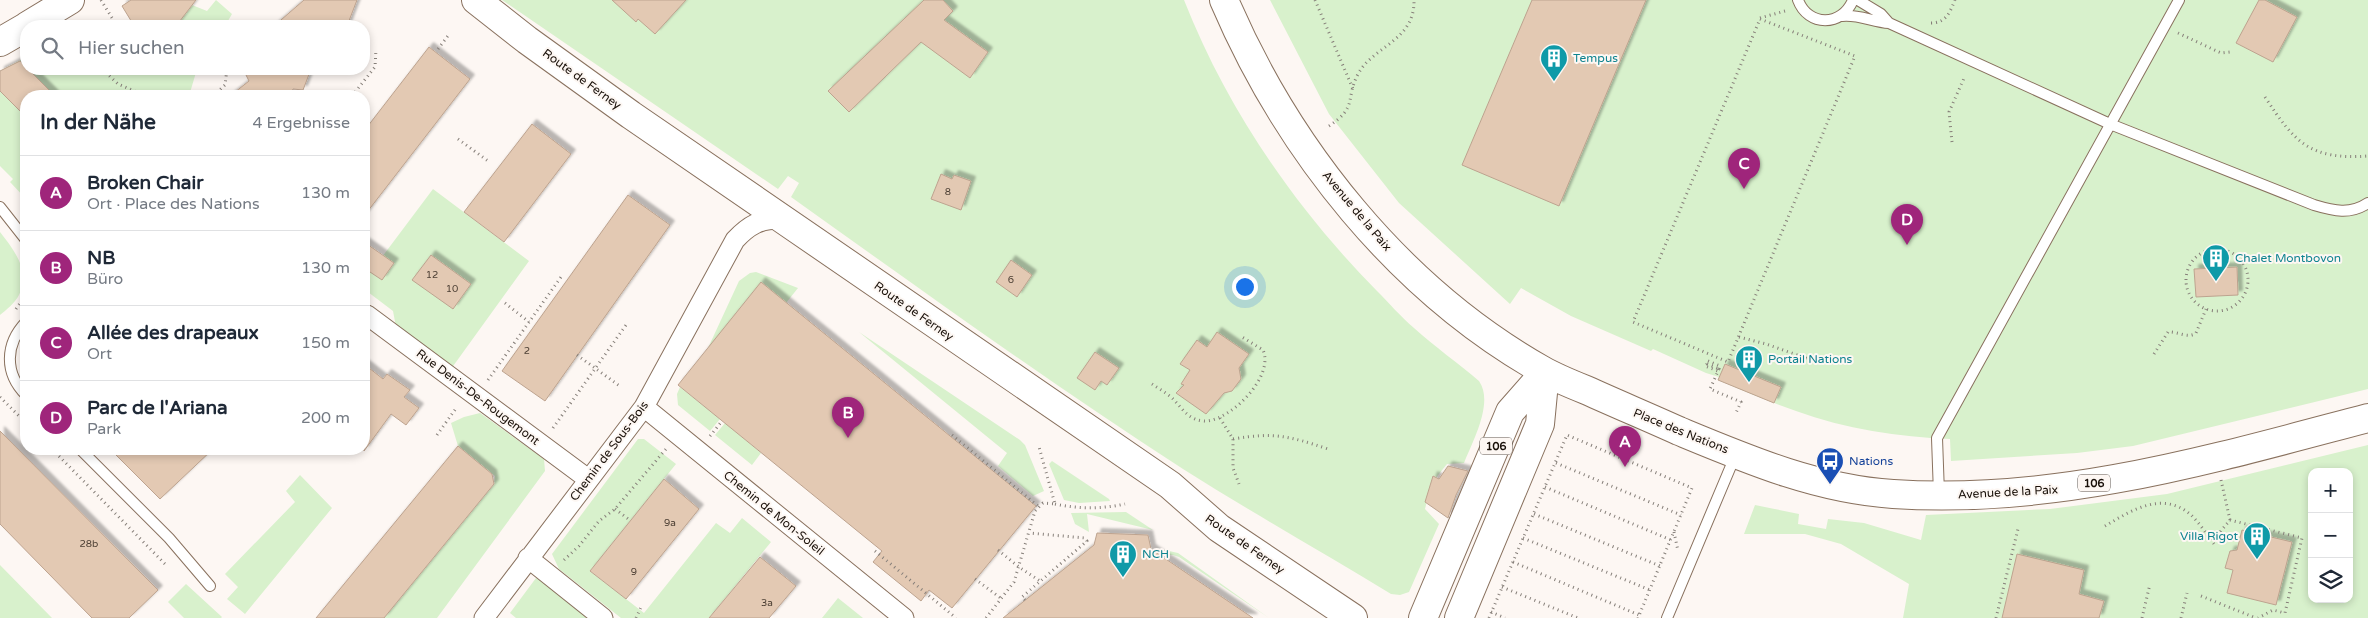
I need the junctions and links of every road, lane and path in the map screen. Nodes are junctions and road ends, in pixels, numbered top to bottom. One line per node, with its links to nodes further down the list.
1 (70, 0): 14 (main road)
2 (101, 0): 15 (path)
3 (476, 0): 43 (main road, Route de Ferney)
4 (1224, 0): 59 (main road, Avenue de la Paix)
5 (1314, 0): 30 (path)
6 (1414, 0): 30 (path)
7 (1853, 0): 12 (lane)
8 (1858, 0): 16 (lane)
9 (1955, 0): 17 (path)
10 (2179, 0): 18 (lane)
11 (1799, 3): 12 (lane); 13 (path)
12 (1842, 16): 16 (lane)
13 (1760, 19): 53 (path); 55 (path)
14 (36, 20)
15 (113, 20)
16 (1889, 23): 35 (lane)
17 (1927, 23)
18 (2164, 26): 24 (path); 35 (lane)
19 (20, 30): 21 (main road)
20 (450, 33): 22 (path)
21 (0, 42)
22 (438, 49)
23 (376, 50): 25 (path)
24 (2230, 52)
25 (370, 73)
26 (108, 75): 31 (path)
27 (227, 75): 32 (path)
28 (369, 75): 33 (path)
29 (1965, 76): 38 (path)
30 (1353, 89): 36 (path)
31 (132, 90)
32 (219, 90)
33 (357, 90)
34 (2265, 97): 39 (path)
35 (2110, 124): 41 (lane); 87 (lane)
36 (1329, 126)
37 (458, 138): 40 (path)
38 (1952, 142)
39 (2368, 156)
40 (488, 161)
41 (2368, 202)
42 (0, 207): 44 (lane)
43 (780, 219): 65 (street, Chemin de Sous-Bois); 132 (main road, Route de Ferney)
44 (20, 232)
45 (561, 277): 49 (path)
46 (505, 303): 49 (path)
47 (2206, 309): 47 (path); 54 (path)
48 (370, 316): 63 (street, Rue Denis-De-Rougemont)
49 (530, 322): 63 (path)
50 (626, 325): 58 (path)
51 (20, 328): 62 (lane)
52 (1242, 337): 68 (path)
53 (1738, 337): 55 (path); 57 (path)
54 (2154, 354)
55 (1710, 355): 66 (path)
56 (576, 356): 58 (path)
57 (1817, 362)
58 (595, 369): 61 (path); 71 (path)
59 (1545, 372): 79 (main road, Place des Nations / 106); 133 (main road, 106); 134 (main road, 106)
60 (1152, 384): 68 (path)
61 (621, 387)
62 (20, 389)
63 (474, 393): 73 (path); 84 (street, Rue Denis-De-Rougemont)
64 (0, 397): 67 (path)
65 (644, 407): 84 (street, Chemin de Sous-Bois); 129 (street, Chemin de Mon-Soleil)
66 (1735, 415)
67 (20, 417)
68 (1220, 418): 75 (path)
69 (2368, 418): 87 (main road, Avenue de la Paix / 106)
70 (722, 421): 74 (path)
71 (553, 428)
72 (952, 434): 90 (path)
73 (437, 435)
74 (710, 436)
75 (1233, 439): 78 (path); 85 (path)
76 (1039, 447): 88 (path)
77 (666, 448): 91 (path)
78 (1328, 449)
79 (1736, 453): 87 (main road, Avenue de la Paix / 106); 138 (lane, Place des Nations)
80 (58, 455): 110 (path)
81 (86, 455): 116 (lane)
82 (1556, 463): 86 (path); 93 (path); 93 (path)
83 (2219, 475): 94 (path)
84 (588, 479): 107 (street, Chemin de Sous-Bois)
85 (1239, 484)
86 (1545, 487): 92 (path); 101 (path)
87 (1940, 495)
88 (1055, 504): 89 (path); 90 (path)
89 (1125, 504)
90 (1038, 506): 99 (path)
91 (615, 509): 95 (path); 108 (path)
92 (1534, 514): 100 (path); 111 (path)
93 (1681, 515): 98 (path)
94 (2230, 520): 96 (path); 142 (path)
95 (631, 522)
96 (2106, 526)
97 (2018, 529): 139 (path)
98 (1674, 531): 101 (path); 105 (path)
99 (1028, 533): 104 (path); 112 (path)
100 (1523, 538): 109 (path); 118 (path)
101 (1671, 540): 111 (path)
102 (998, 550): 112 (path)
103 (875, 551): 130 (path)
104 (1076, 551): 106 (path); 114 (path)
105 (1678, 551)
106 (1080, 556)
107 (528, 558): 126 (street, Chemin de Sous-Bois); 127 (street)
108 (561, 562)
109 (1513, 562): 117 (path); 125 (path)
110 (166, 564)
111 (1660, 566): 118 (path)
112 (1019, 567): 114 (path); 121 (path)
113 (976, 579): 121 (path)
114 (1040, 581): 122 (path)
115 (2150, 584): 140 (path)
116 (210, 586)
117 (1502, 587): 124 (path); 137 (path)
118 (1650, 590): 125 (path)
119 (2187, 593): 141 (path)
120 (2201, 596): 142 (path)
121 (1002, 599): 131 (path)
122 (1025, 600)
123 (642, 605): 128 (path)
124 (1492, 612): 135 (path); 136 (path)
125 (1639, 617)
126 (484, 618)
127 (603, 618)
128 (636, 618)
129 (904, 618)
130 (956, 618)
131 (986, 618)
132 (1353, 618)
133 (1423, 618)
134 (1459, 618)
135 (1489, 618)
136 (1505, 618)
137 (1578, 618)
138 (1667, 618)
139 (1996, 618)
140 (2142, 618)
141 (2181, 618)
142 (2257, 618)

